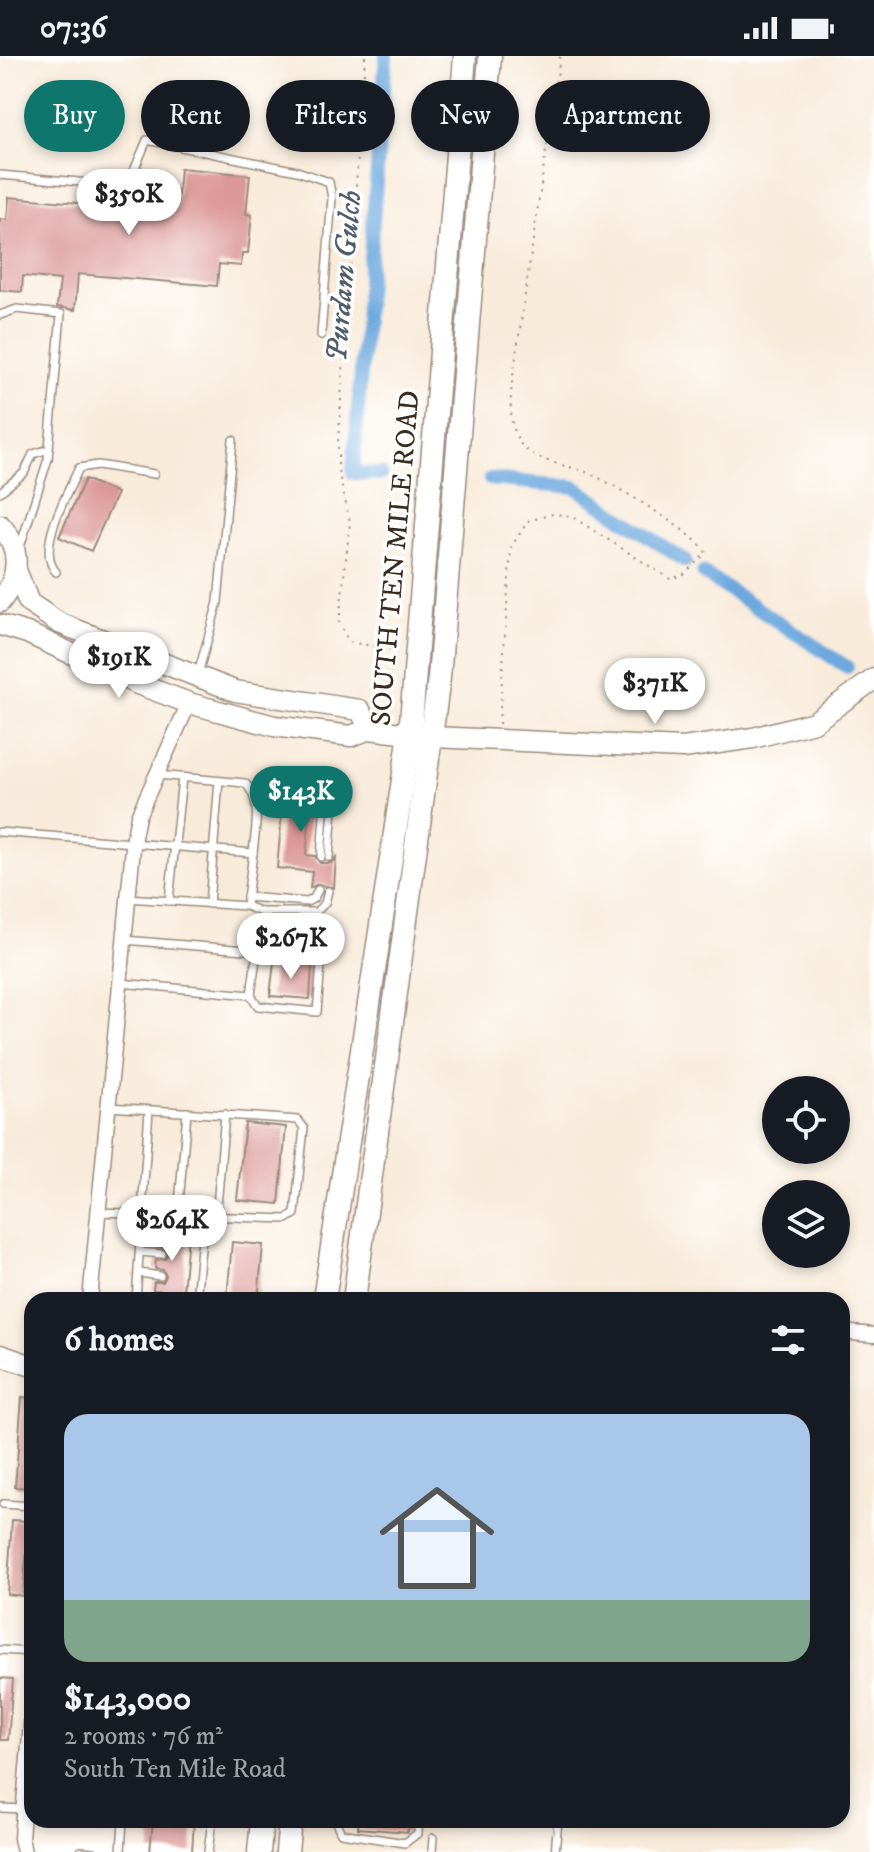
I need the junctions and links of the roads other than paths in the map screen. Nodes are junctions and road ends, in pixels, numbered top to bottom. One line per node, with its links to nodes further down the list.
1 (465, 56): 19 (main road, SOUTH TEN MILE ROAD)
2 (490, 56): 20 (main road, SOUTH TEN MILE ROAD)
3 (0, 175): 5 (lane)
4 (0, 315): 7 (lane)
5 (321, 335)
6 (233, 440): 15 (lane)
7 (46, 450): 9 (lane); 11 (lane)
8 (154, 474): 12 (lane)
9 (0, 492)
10 (0, 525): 11 (street)
11 (17, 564): 13 (street); 15 (street)
12 (56, 572)
13 (0, 602)
14 (0, 625): 17 (street)
15 (197, 678): 18 (street)
16 (874, 679): 20 (street)
17 (189, 703): 18 (street); 21 (street)
18 (370, 729): 19 (street)
19 (410, 734): 20 (street); 60 (main road, SOUTH TEN MILE ROAD)
20 (432, 737): 61 (main road, SOUTH TEN MILE ROAD)
21 (157, 775): 22 (lane); 28 (street)
22 (182, 778): 23 (lane); 29 (lane)
23 (219, 781): 26 (lane); 30 (lane)
24 (287, 781): 26 (lane)
25 (315, 785): 32 (lane)
26 (255, 793): 31 (lane)
27 (0, 832): 28 (lane)
28 (133, 844): 29 (lane); 34 (street)
29 (173, 847): 30 (lane); 35 (lane)
30 (212, 850): 31 (lane); 36 (lane)
31 (253, 853): 33 (lane)
32 (325, 857)
33 (247, 897): 37 (lane); 37 (lane)
34 (127, 898): 35 (lane); 38 (street)
35 (169, 901): 36 (lane)
36 (209, 904): 37 (lane)
37 (246, 906)
38 (124, 940): 39 (lane); 40 (street)
39 (257, 951): 41 (lane); 41 (lane)
40 (120, 983): 41 (lane); 42 (street)
41 (251, 995)
42 (109, 1107): 43 (lane); 46 (street)
43 (149, 1110): 44 (lane); 47 (lane)
44 (187, 1112): 45 (lane); 48 (lane)
45 (225, 1114): 50 (lane); 50 (lane)
46 (99, 1212): 47 (lane); 57 (street)
47 (142, 1215): 48 (lane); 51 (lane)
48 (178, 1215): 49 (lane)
49 (204, 1217): 50 (lane); 54 (lane)
50 (216, 1218)
51 (140, 1252): 52 (lane); 55 (lane)
52 (162, 1254)
53 (191, 1256): 54 (lane)
54 (201, 1256): 59 (lane)
55 (139, 1273): 56 (lane); 58 (lane)
56 (160, 1276)
57 (91, 1292)
58 (137, 1292)
59 (195, 1292)
60 (325, 1292)
61 (355, 1292)
62 (850, 1333): 63 (street)
63 (874, 1335)
64 (0, 1355): 65 (street)
65 (24, 1363)
66 (3, 1504): 67 (lane)
67 (24, 1505)
68 (0, 1650): 69 (lane)
69 (24, 1652)
70 (0, 1808): 71 (lane)
71 (24, 1809): 81 (street)
72 (122, 1828): 83 (lane)
73 (211, 1828): 84 (lane)
74 (261, 1828): 85 (main road)
75 (289, 1828): 86 (main road)
76 (339, 1828): 77 (lane)
77 (418, 1828)
78 (557, 1828): 88 (lane)
79 (433, 1838): 87 (lane)
80 (81, 1851): 82 (lane)
81 (24, 1852)
82 (94, 1852)
83 (121, 1852)
84 (208, 1852)
85 (259, 1852)
86 (287, 1852)
87 (432, 1852)
88 (555, 1852)

